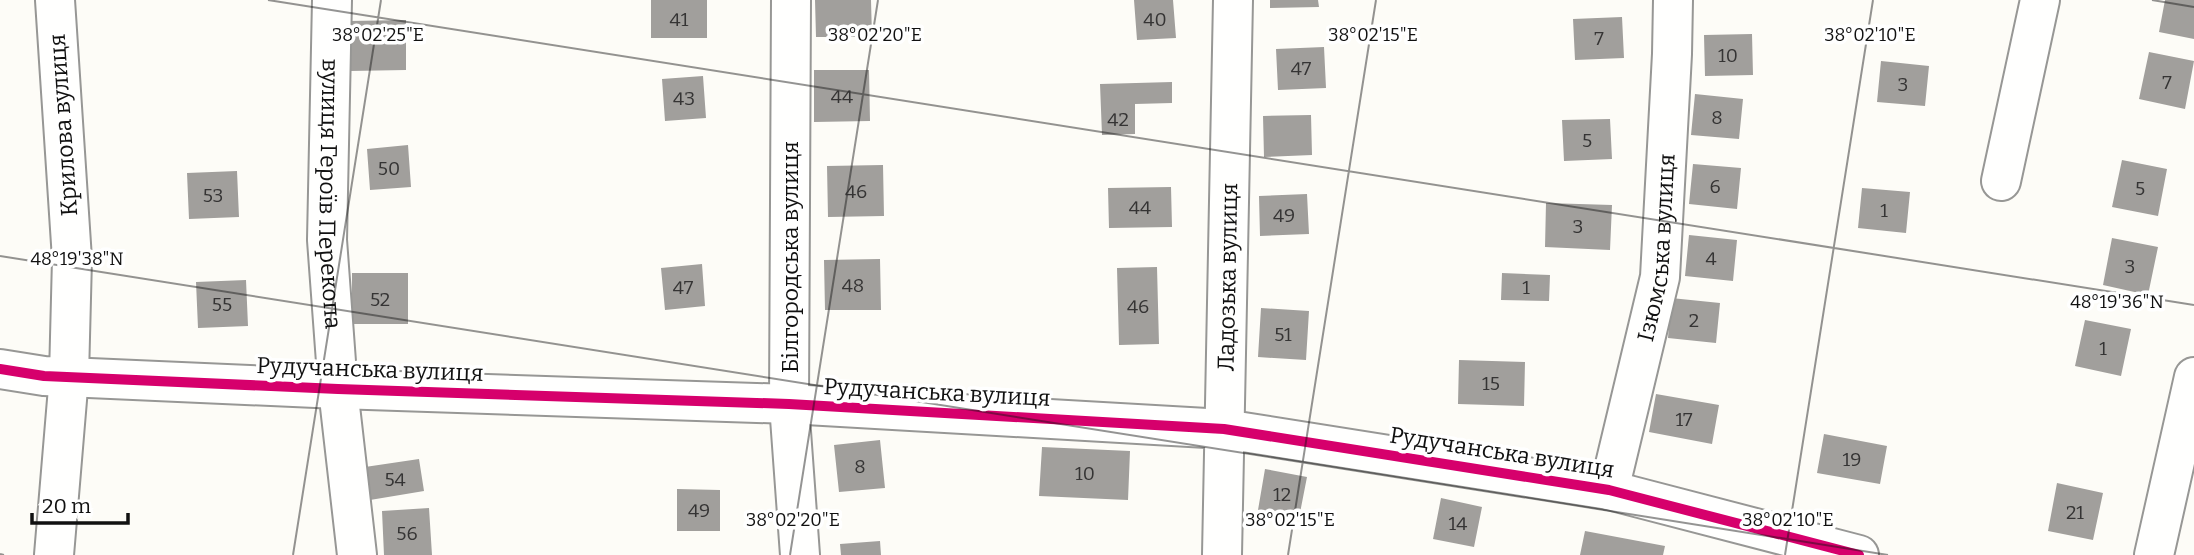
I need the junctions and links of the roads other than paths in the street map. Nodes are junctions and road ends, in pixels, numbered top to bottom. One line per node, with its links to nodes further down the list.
1 (55, 0): 9 (street, Крилова вулиця)
2 (332, 0): 11 (street, вулиця Героїв Перекопа)
3 (791, 0): 12 (street, Білгородська вулиця)
4 (1233, 0): 13 (street, Ладозька вулиця)
5 (1673, 0): 14 (street, Ізюмська вулиця)
6 (2040, 0): 7 (street)
7 (2001, 181)
8 (0, 369): 9 (street, Рудучанська вулиця)
9 (69, 376): 11 (street, Рудучанська вулиця); 15 (street, Крилова вулиця)
10 (2194, 377): 20 (street)
11 (338, 389): 12 (street, Рудучанська вулиця); 16 (street, вулиця Героїв Перекопа)
12 (789, 404): 13 (street, Рудучанська вулиця); 17 (street, Білгородська вулиця)
13 (1224, 429): 14 (street, Рудучанська вулиця); 18 (street, Ладозька вулиця)
14 (1609, 490): 19 (street, Рудучанська вулиця)
15 (54, 555)
16 (357, 555)
17 (800, 555)
18 (1222, 555)
19 (1858, 555)
20 (2154, 555)

